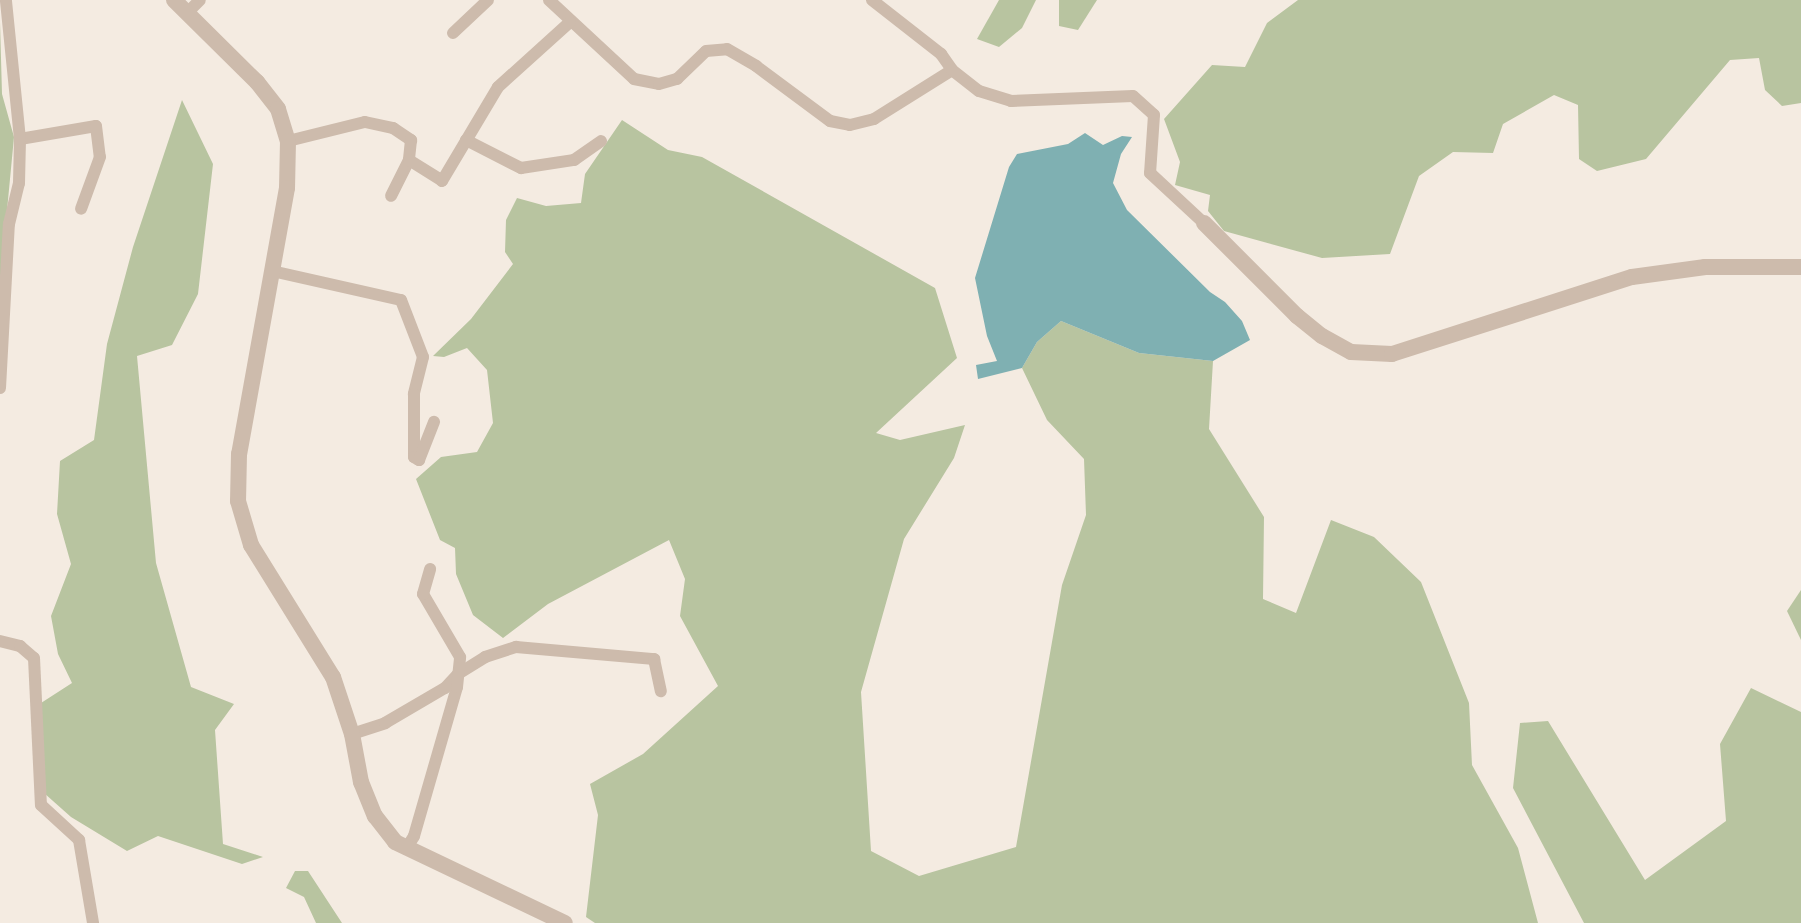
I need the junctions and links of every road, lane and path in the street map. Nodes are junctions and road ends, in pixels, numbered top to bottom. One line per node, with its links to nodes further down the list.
1 (6, 0): 11 (street)
2 (174, 0): 7 (street)
3 (200, 0): 7 (street)
4 (488, 0): 9 (street)
5 (549, 0): 8 (street)
6 (872, 0): 10 (street)
7 (187, 13): 13 (street)
8 (570, 22): 10 (street); 12 (street)
9 (453, 33)
10 (952, 70): 18 (street)
11 (20, 139): 17 (street); 21 (street)
12 (466, 140): 14 (street); 15 (street)
13 (288, 141): 15 (street); 20 (street)
14 (601, 141)
15 (409, 160): 16 (street)
16 (391, 196)
17 (81, 209)
18 (1204, 223): 19 (street)
19 (1801, 267)
20 (272, 271): 22 (street); 27 (street)
21 (0, 388)
22 (434, 422)
23 (430, 569): 25 (street)
24 (0, 641): 29 (street)
25 (458, 674): 26 (street); 27 (street); 28 (street)
26 (661, 691)
27 (352, 734): 28 (street)
28 (406, 849): 30 (street)
29 (93, 923)
30 (565, 923)

